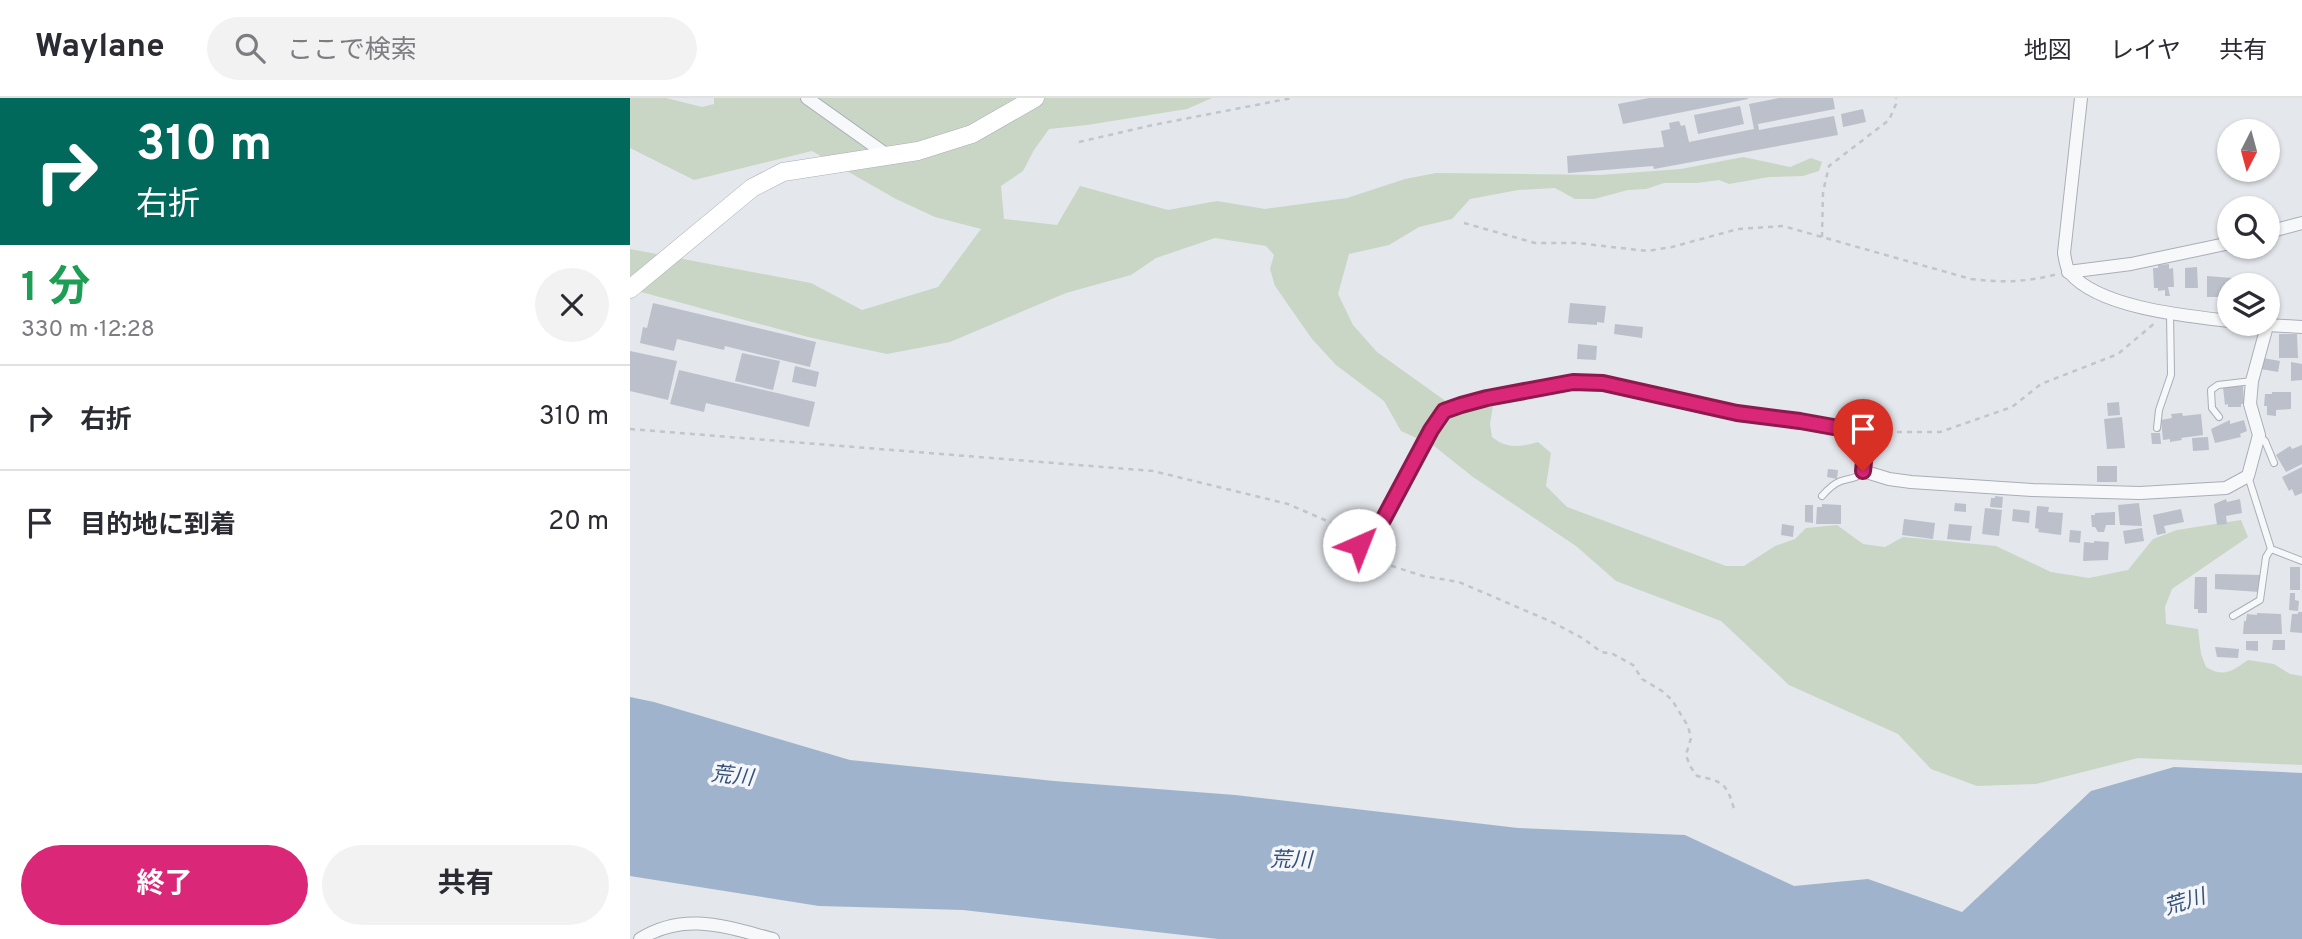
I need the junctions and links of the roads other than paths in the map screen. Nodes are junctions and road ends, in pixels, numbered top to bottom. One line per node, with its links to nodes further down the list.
1 (807, 98): 4 (street)
2 (1035, 98): 4 (street)
3 (2081, 98): 8 (street)
4 (887, 155): 9 (street)
5 (2302, 223): 6 (street)
6 (2280, 229)
7 (2217, 246): 8 (street)
8 (2068, 272): 10 (street)
9 (630, 289)
10 (2167, 313): 11 (street); 17 (lane)
11 (2217, 319)
12 (2280, 326): 13 (street)
13 (2302, 327)
14 (2264, 336): 15 (street)
15 (2252, 381): 16 (lane); 19 (street)
16 (2219, 417)
17 (2157, 428)
18 (1867, 433): 21 (street); 24 (lane)
19 (2259, 435): 20 (lane); 22 (street)
20 (2274, 463)
21 (1863, 471): 22 (street); 23 (lane)
22 (2248, 476): 25 (lane)
23 (1822, 496)
24 (1359, 545)
25 (2271, 549): 26 (lane); 27 (lane)
26 (2302, 561)
27 (2233, 616)
28 (640, 939): 29 (street)
29 (773, 939)

